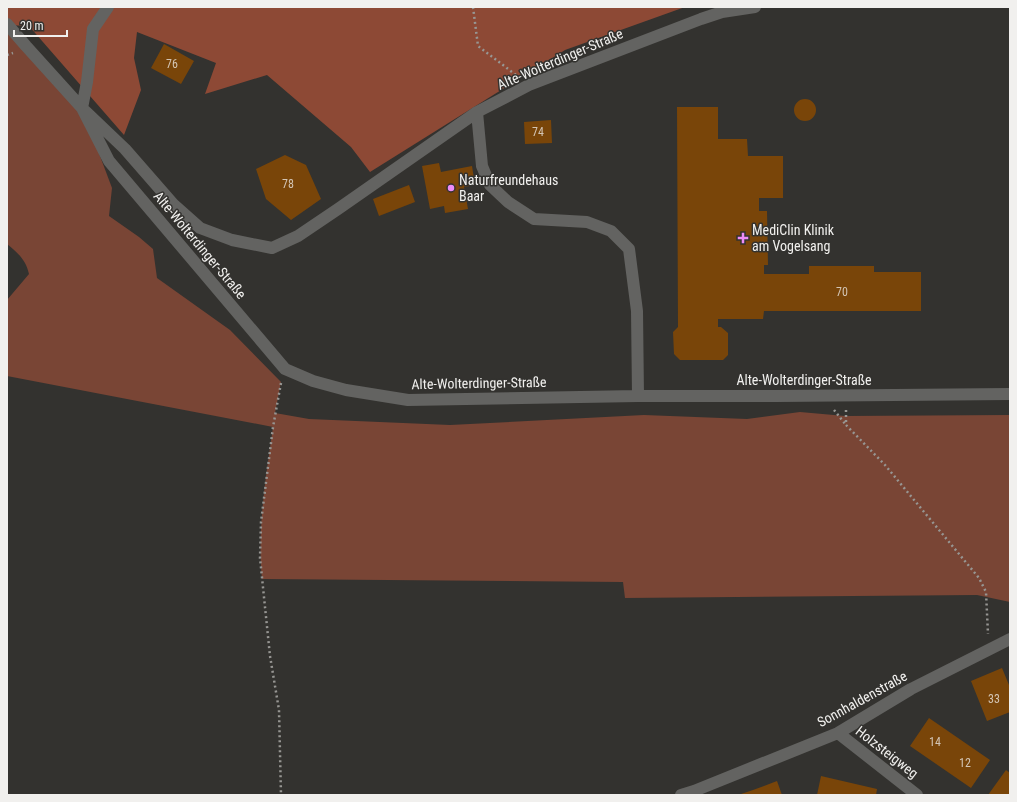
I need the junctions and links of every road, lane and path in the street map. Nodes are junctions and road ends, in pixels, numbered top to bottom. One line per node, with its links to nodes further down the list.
1 (108, 7): 6 (street)
2 (473, 7): 5 (path)
3 (755, 7): 5 (street, Alte-Wolterdinger-Straße)
4 (7, 24): 6 (street, Alte-Wolterdinger-Straße)
5 (529, 85): 7 (street, Alte-Wolterdinger-Straße)
6 (82, 108): 7 (street, Alte-Wolterdinger-Straße); 11 (street, Alte-Wolterdinger-Straße)
7 (477, 112): 11 (street)
8 (281, 382): 15 (path)
9 (1010, 394): 10 (street, Alte-Wolterdinger-Straße)
10 (846, 395): 11 (street, Alte-Wolterdinger-Straße); 13 (path)
11 (638, 396)
12 (1010, 639): 13 (street, Sonnhaldenstraße)
13 (988, 650): 14 (street, Sonnhaldenstraße)
14 (838, 733): 16 (street, Sonnhaldenstraße); 17 (street, Holzsteigweg)
15 (281, 795)
16 (681, 795)
17 (917, 795)

